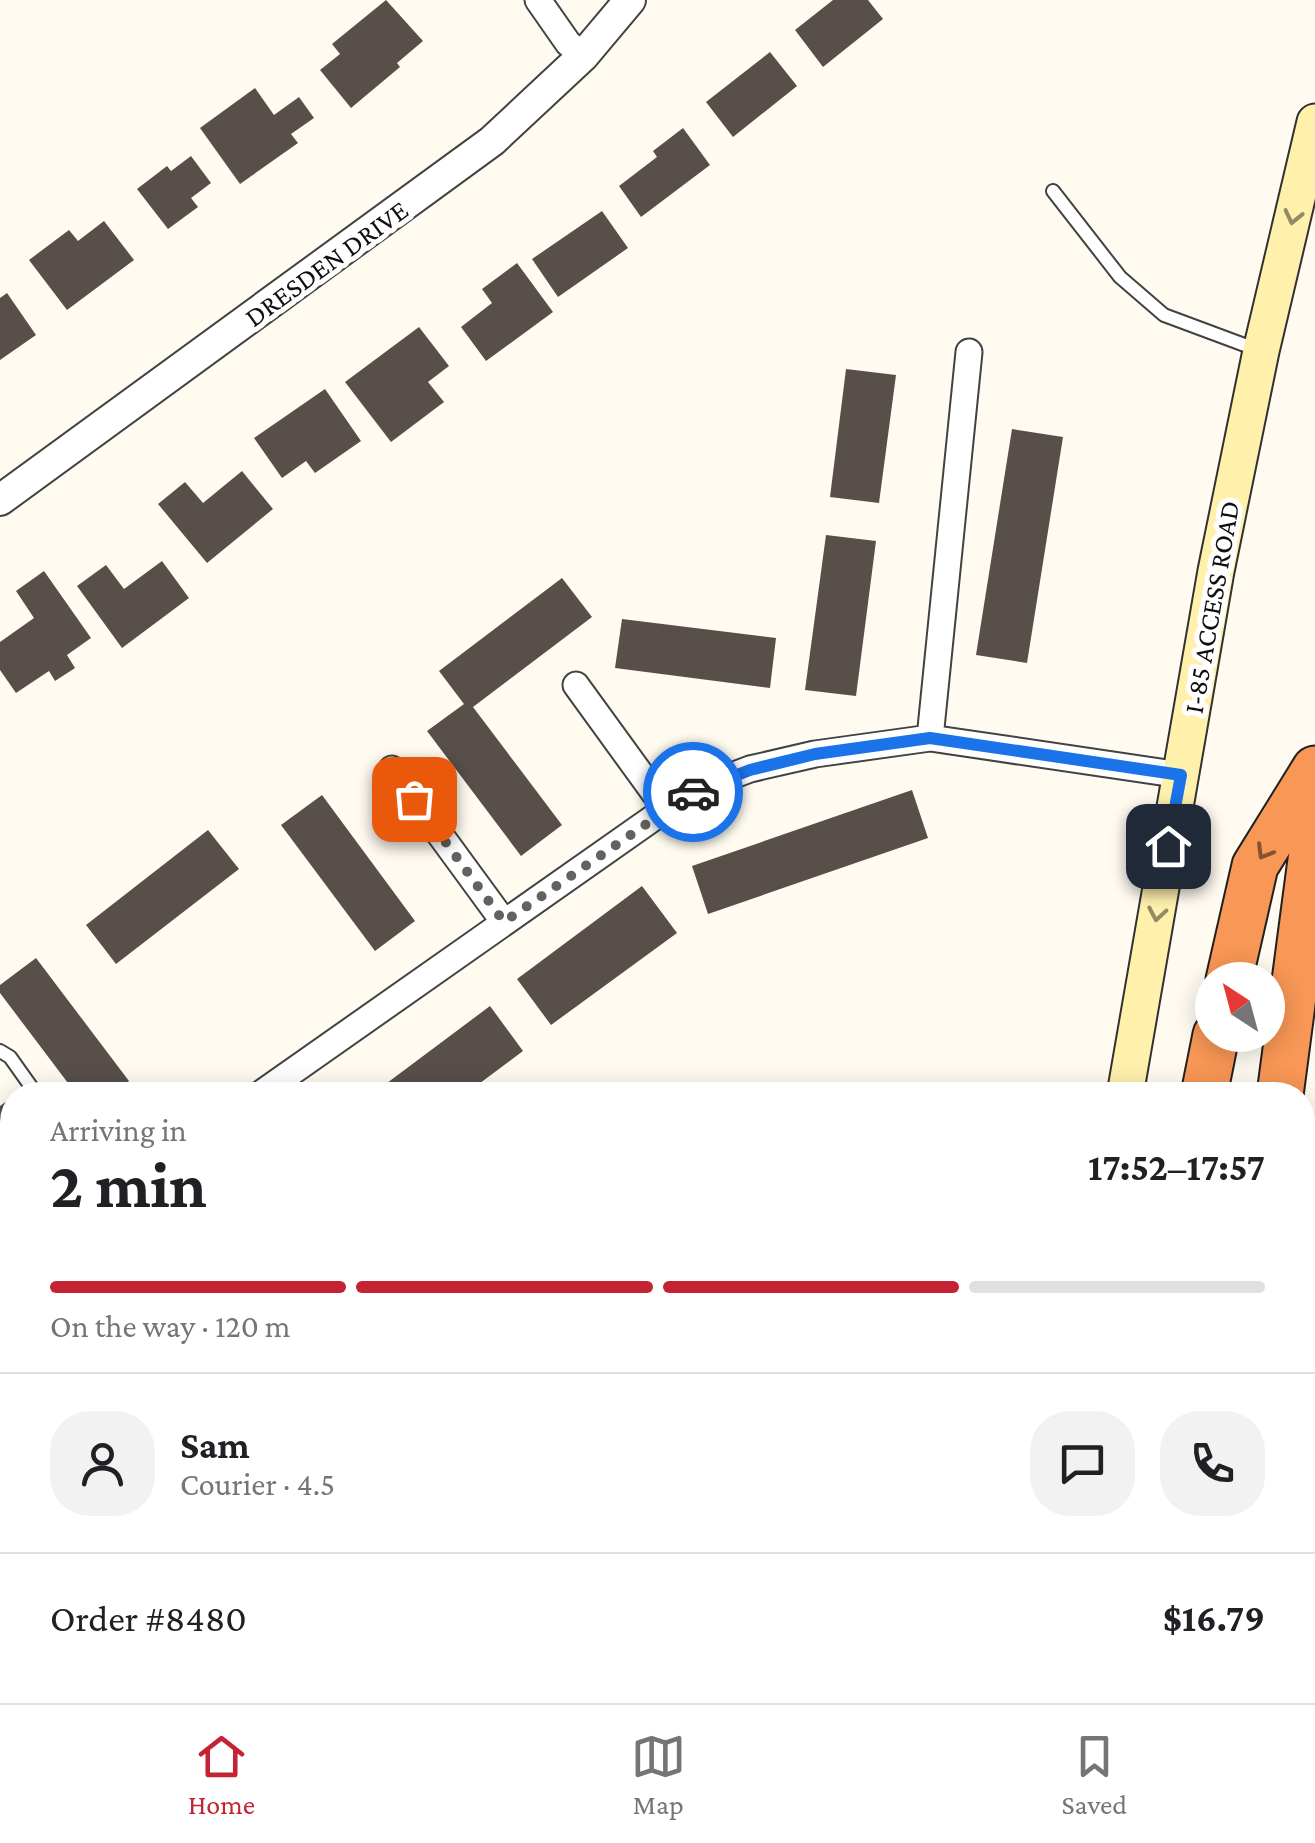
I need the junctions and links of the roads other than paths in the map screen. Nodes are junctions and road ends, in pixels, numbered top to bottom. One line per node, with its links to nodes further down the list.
1 (538, 0): 3 (street)
2 (630, 0): 3 (street, DRESDEN DRIVE)
3 (583, 56): 8 (street, DRESDEN DRIVE)
4 (1315, 122): 6 (main road, I-85 ACCESS ROAD, one-way to 6)
5 (1053, 191): 6 (lane)
6 (1262, 350): 13 (main road, I-85 ACCESS ROAD)
7 (970, 352): 10 (street)
8 (0, 500)
9 (576, 685): 14 (street)
10 (930, 738): 13 (street); 14 (street)
11 (392, 768): 16 (street)
12 (1315, 769): 17 (highway, one-way to 17)
13 (1181, 775): 22 (main road, I-85 ACCESS ROAD, one-way to 22)
14 (666, 808): 16 (street)
15 (1315, 830): 24 (highway)
16 (504, 922): 21 (street)
17 (1233, 962)
18 (0, 1051): 20 (lane)
19 (1213, 1052): 23 (highway)
20 (28, 1082)
21 (277, 1082)
22 (1127, 1082)
23 (1207, 1082)
24 (1282, 1082)

